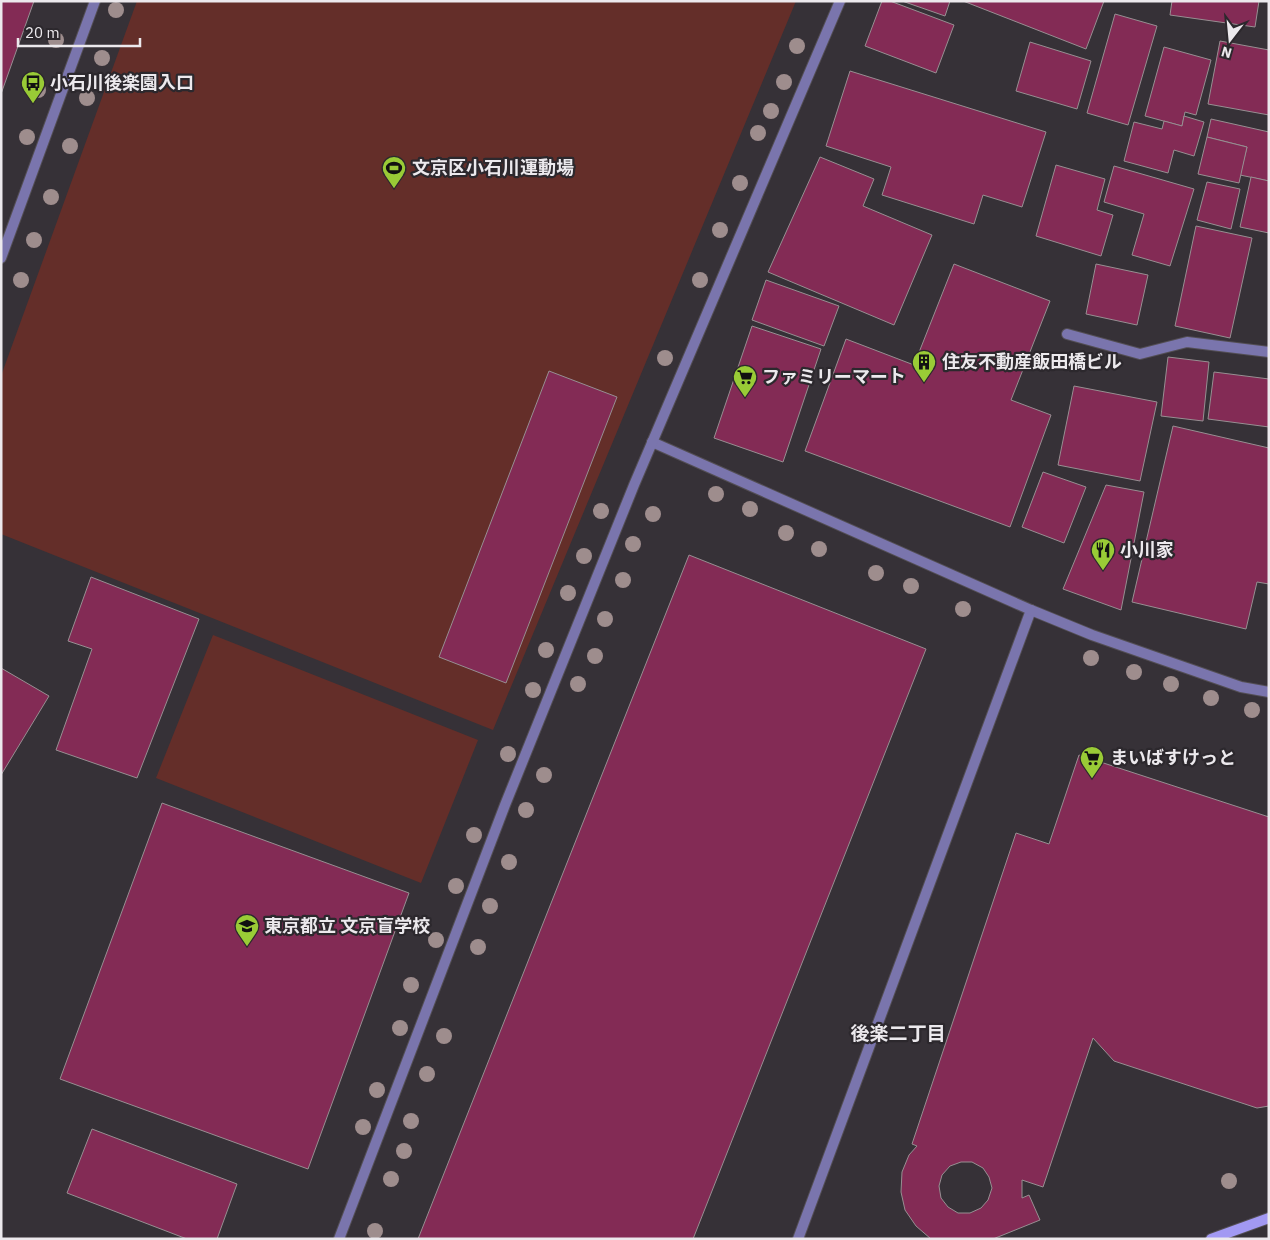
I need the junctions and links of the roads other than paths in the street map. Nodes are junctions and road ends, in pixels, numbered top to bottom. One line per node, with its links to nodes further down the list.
1 (95, 1): 3 (street)
2 (840, 1): 6 (street)
3 (1, 258)
4 (1067, 334): 5 (street)
5 (1269, 352)
6 (652, 442): 7 (street); 10 (street)
7 (1031, 610): 8 (street); 11 (street)
8 (1269, 692)
9 (1269, 1218): 12 (main road)
10 (340, 1239)
11 (798, 1239)
12 (1211, 1239)

